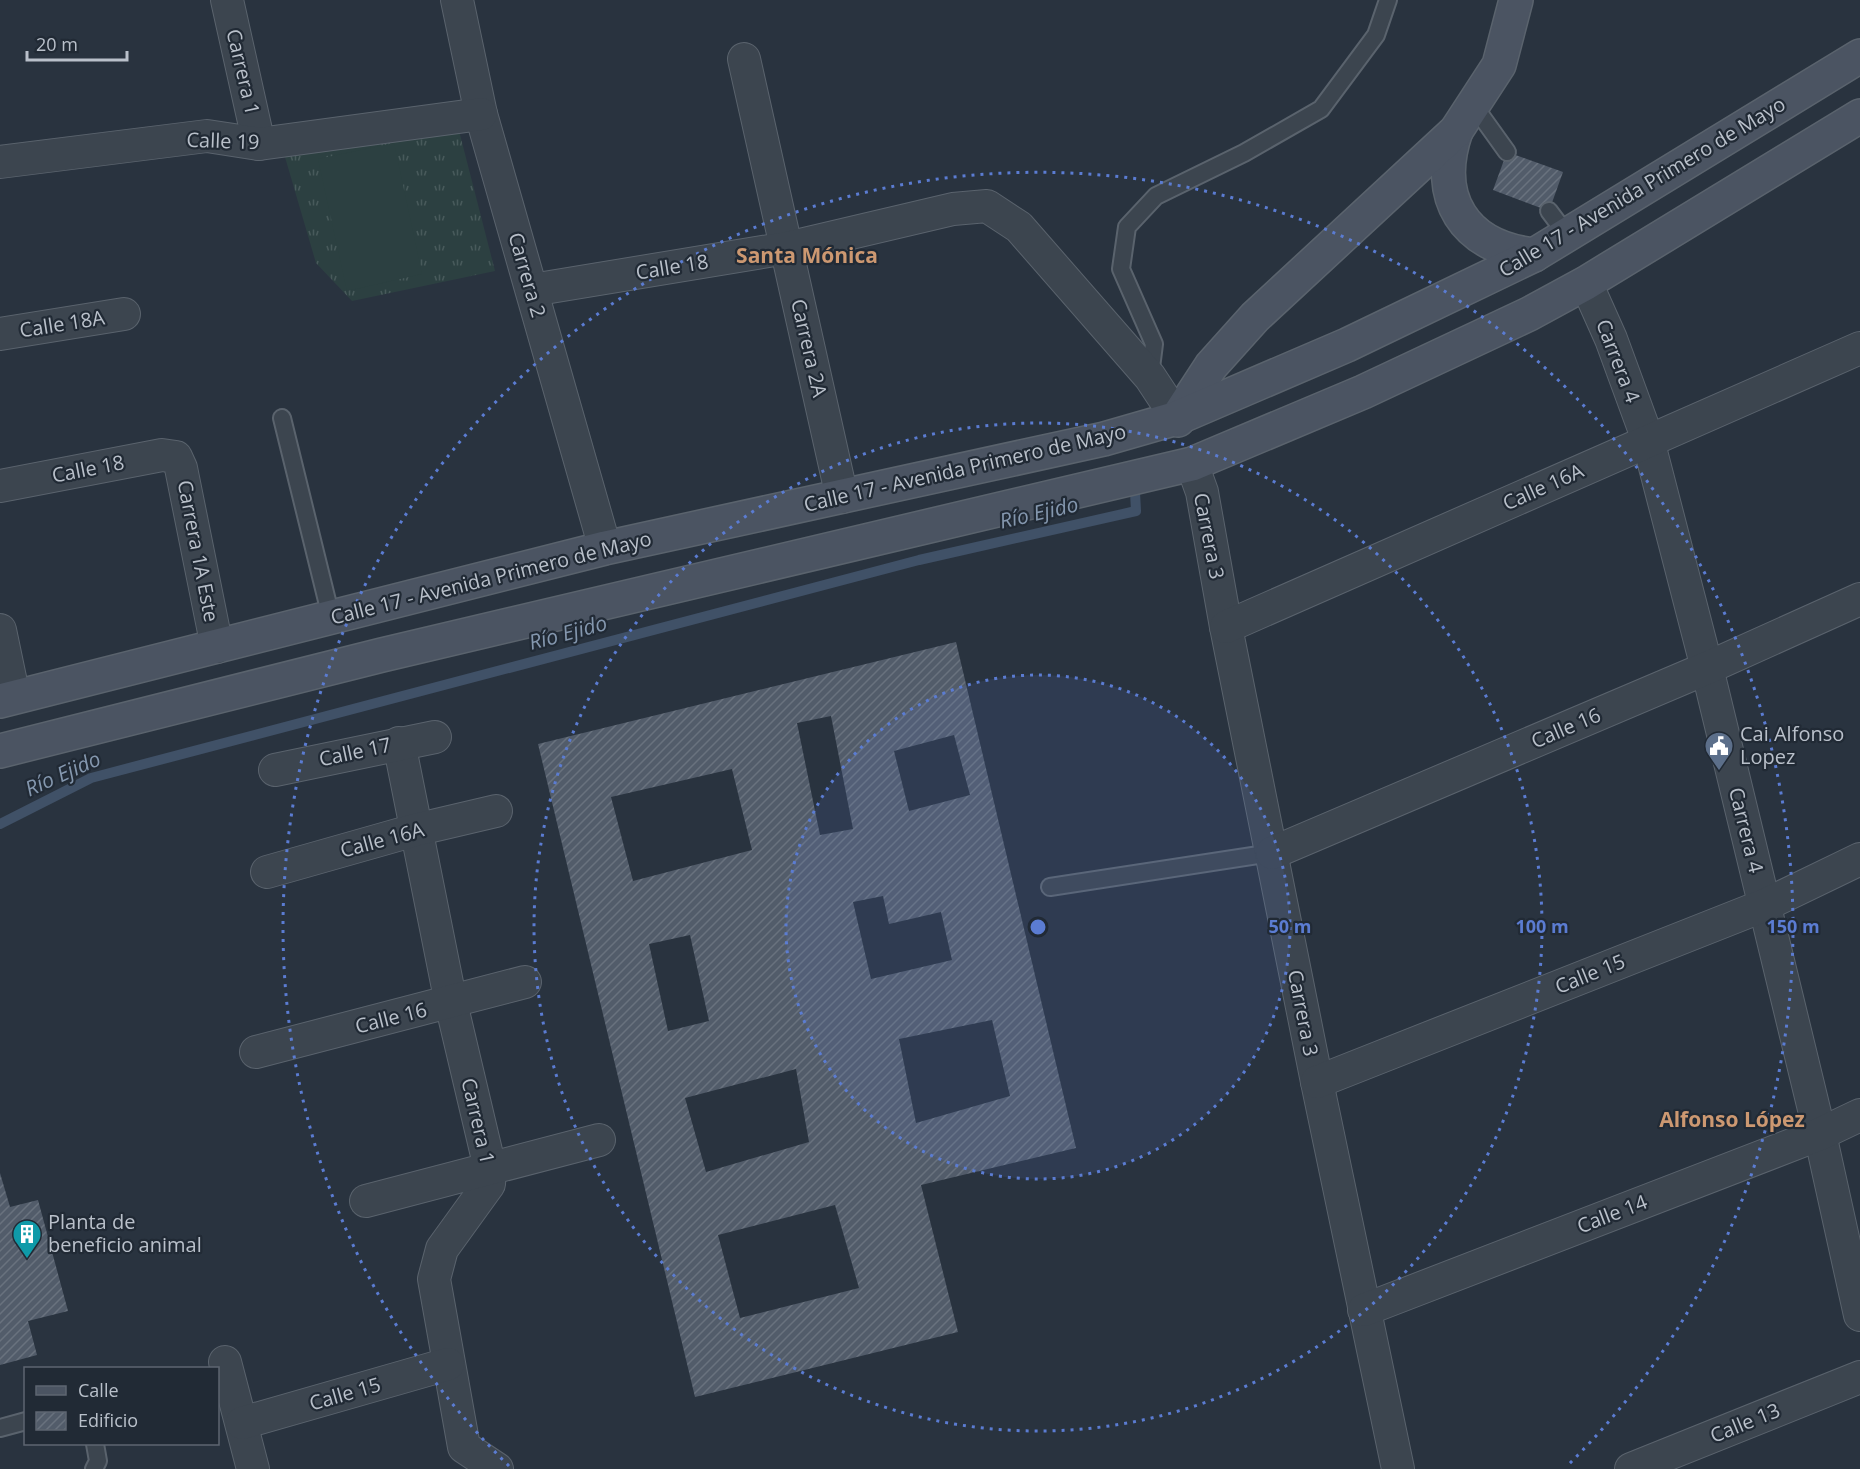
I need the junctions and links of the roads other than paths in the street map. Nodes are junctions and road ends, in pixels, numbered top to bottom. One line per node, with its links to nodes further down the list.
1 (227, 0): 10 (street, Carrera 1)
2 (457, 0): 7 (street, Carrera 2)
3 (1388, 0): 21 (lane)
4 (1516, 0): 9 (main road)
5 (1860, 56): 15 (main road, Calle 17 - Avenida Primero de Mayo)
6 (744, 58): 14 (street, Carrera 2A)
7 (482, 114): 10 (street, Calle 19); 16 (street, Carrera 2)
8 (1860, 116): 17 (main road)
9 (1465, 119): 11 (lane); 15 (main road); 23 (main road)
10 (259, 144): 12 (street, Calle 19)
11 (1507, 152)
12 (0, 162)
13 (987, 206): 14 (street, Calle 18); 21 (street, Carrera 3)
14 (786, 248): 16 (street, Calle 18); 28 (street, Carrera 2A)
15 (1534, 255): 23 (main road, Calle 17 - Avenida Primero de Mayo)
16 (532, 290): 29 (street, Carrera 2)
17 (1590, 293): 24 (street, Carrera 4); 26 (main road)
18 (124, 314): 19 (street, Calle 18A)
19 (0, 334)
20 (1860, 348): 24 (street, Calle 16A)
21 (1150, 377): 23 (street, Carrera 3)
22 (282, 418): 31 (lane)
23 (1177, 418): 26 (main road, Carrera 3); 28 (main road, Calle 17 - Avenida Primero de Mayo)
24 (1648, 440): 32 (street, Calle 16A); 35 (street, Carrera 4)
25 (176, 457): 27 (street, Calle 18); 34 (street, Carrera 1A Este)
26 (1197, 478): 32 (street, Carrera 3); 39 (main road)
27 (0, 486)
28 (842, 497): 29 (main road, Calle 17 - Avenida Primero de Mayo)
29 (605, 548): 31 (main road, Calle 17 - Avenida Primero de Mayo)
30 (1860, 599): 35 (street, Calle 16)
31 (331, 617): 34 (main road, Calle 17 - Avenida Primero de Mayo)
32 (1226, 627): 43 (street, Carrera 3)
33 (0, 630): 36 (street)
34 (217, 647): 36 (main road, Calle 17 - Avenida Primero de Mayo)
35 (1707, 668): 43 (street, Calle 16); 47 (street, Carrera 4)
36 (7, 699)
37 (435, 737): 38 (street, Calle 17)
38 (399, 743): 40 (street, Calle 17); 42 (street, Carrera 1)
39 (0, 751)
40 (276, 770)
41 (496, 811): 42 (street, Calle 16A)
42 (415, 830): 45 (street, Calle 16A); 49 (street, Carrera 1)
43 (1272, 853): 46 (lane); 51 (street, Carrera 3)
44 (1860, 859): 47 (street, Calle 15)
45 (267, 872)
46 (1050, 887)
47 (1765, 905): 51 (street, Calle 15); 53 (street, Carrera 4)
48 (525, 982): 49 (street, Calle 16)
49 (451, 1003): 50 (street, Calle 16); 55 (street, Carrera 1)
50 (256, 1052)
51 (1317, 1082): 57 (street, Carrera 3)
52 (1860, 1115): 53 (street, Calle 14)
53 (1820, 1134): 57 (street, Calle 14); 58 (street, Carrera 4)
54 (599, 1140): 55 (street)
55 (490, 1168): 56 (street); 60 (street, Carrera 1)
56 (366, 1201)
57 (1364, 1310): 70 (street, Carrera 3)
58 (1860, 1315)
59 (225, 1362): 63 (street)
60 (448, 1364): 63 (street, Calle 15); 66 (street, Carrera 1)
61 (1860, 1377): 71 (street, Calle 13)
62 (24, 1421): 64 (lane)
63 (242, 1423): 68 (street)
64 (0, 1428)
65 (95, 1445): 67 (lane)
66 (465, 1458): 69 (street, Carrera 1)
67 (94, 1469)
68 (253, 1469)
69 (497, 1469)
70 (1398, 1469)
71 (1631, 1469)

